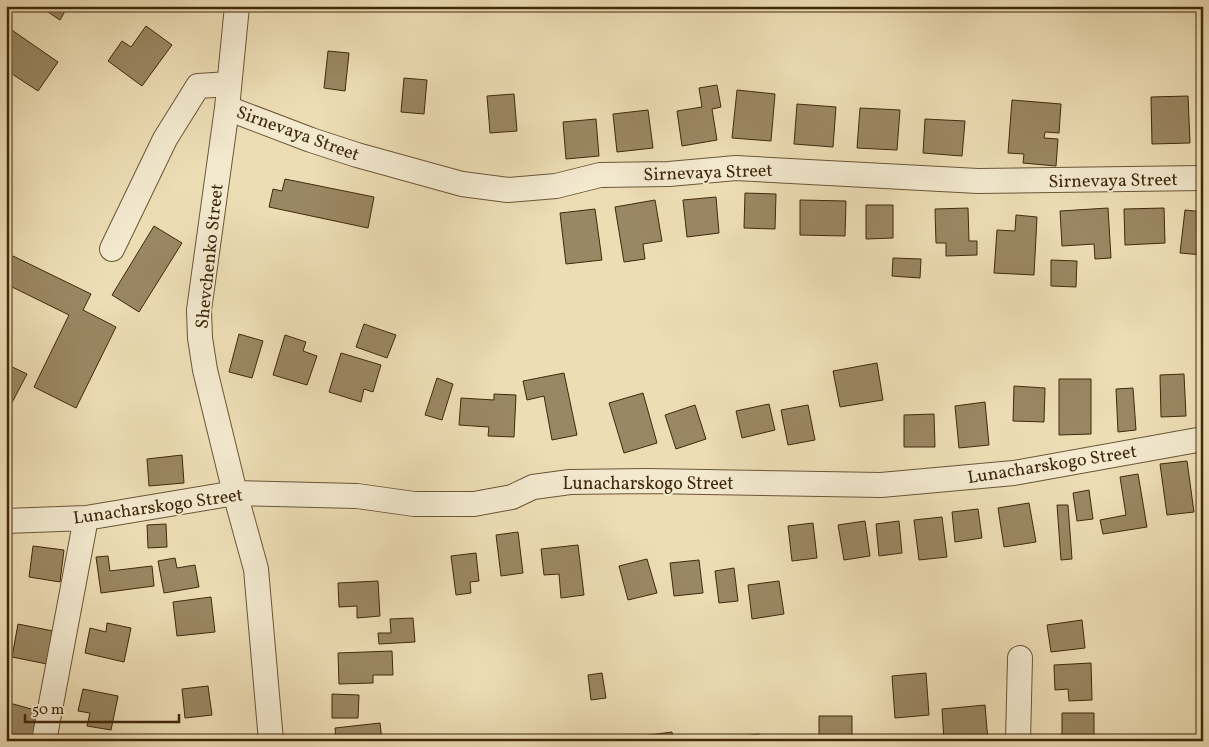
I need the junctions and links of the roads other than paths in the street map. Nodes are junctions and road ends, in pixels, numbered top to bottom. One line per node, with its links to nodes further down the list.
1 (235, 8): 2 (street, Shevchenko Street)
2 (229, 84): 3 (street, Shevchenko Street); 5 (street)
3 (227, 108): 4 (street, Sirnevaya Street); 7 (street, Shevchenko Street)
4 (1203, 178)
5 (112, 249)
6 (1203, 439): 7 (street, Lunacharskogo Street)
7 (235, 493): 8 (street, Lunacharskogo Street); 12 (street, Shevchenko Street)
8 (86, 518): 9 (street, Lunacharskogo Street); 11 (street)
9 (6, 521)
10 (1020, 658): 13 (street)
11 (44, 741)
12 (271, 741)
13 (1018, 741)

